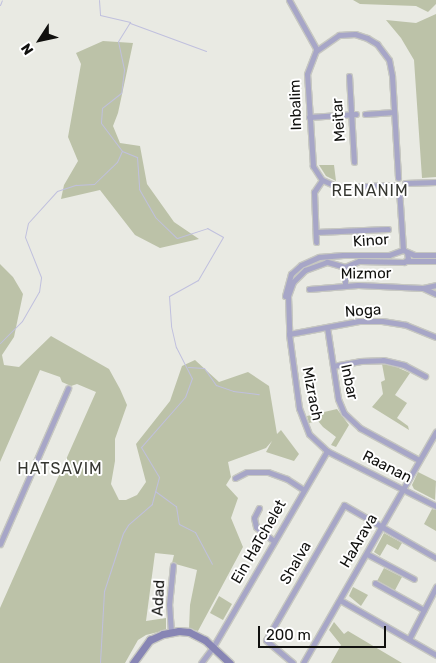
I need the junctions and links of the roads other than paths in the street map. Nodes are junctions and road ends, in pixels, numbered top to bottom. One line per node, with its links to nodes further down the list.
1 (289, 0): 2 (street)
2 (317, 50): 4 (street); 7 (street, Inbalim)
3 (349, 76): 5 (street, Meitar)
4 (394, 112): 6 (street); 9 (street)
5 (353, 114): 7 (street); 8 (street, Meitar)
6 (365, 114)
7 (309, 117): 10 (street, Inbalim)
8 (354, 162)
9 (398, 178): 12 (street); 13 (street)
10 (322, 180): 13 (street); 15 (street)
11 (436, 182): 12 (street)
12 (404, 183): 13 (street)
13 (396, 187): 17 (street)
14 (388, 229): 15 (street)
15 (316, 232): 16 (street)
16 (316, 242)
17 (403, 251): 18 (street, Kinor); 19 (street, Kinor); 21 (street); 21 (street)
18 (346, 255): 20 (street, Kinor); 24 (street)
19 (436, 255)
20 (339, 256): 23 (street); 31 (street, Mizrach)
21 (403, 261): 22 (street, Kinor); 24 (street, Kinor)
22 (436, 261)
23 (338, 264): 24 (street); 31 (street, Mizrach)
24 (346, 266): 26 (street)
25 (436, 285): 27 (street, Mizmor)
26 (345, 286): 27 (street, Mizmor); 28 (street, Mizmor)
27 (423, 288): 29 (street, Mizmor)
28 (309, 289)
29 (436, 294)
30 (327, 327): 31 (street, Noga); 32 (street, Noga); 33 (street, Inbar)
31 (289, 334): 37 (street, Mizrach)
32 (436, 337)
33 (333, 366): 34 (street); 38 (street, Inbar)
34 (425, 376)
35 (68, 388): 46 (street)
36 (436, 432): 38 (street, HaArava)
37 (327, 451): 40 (street, Raanan); 41 (street, Ein HaTchelet)
38 (419, 460): 40 (street, HaArava)
39 (235, 478): 41 (street)
40 (402, 489): 42 (street, Raanan); 44 (street, HaArava)
41 (304, 490): 45 (street, Ein HaTchelet)
42 (436, 506)
43 (259, 508): 45 (street)
44 (382, 527): 47 (street, HaArava); 48 (street); 62 (street, Shalva)
45 (274, 541): 57 (street, Ein HaTchelet)
46 (0, 544)
47 (366, 554): 50 (street); 53 (street, HaArava)
48 (436, 558)
49 (173, 566): 55 (street, Adad)
50 (414, 580)
51 (374, 583): 54 (street)
52 (436, 587): 54 (street)
53 (340, 600): 56 (street); 63 (street, HaArava)
54 (424, 610): 56 (street)
55 (170, 632): 57 (street); 59 (street)
56 (409, 639): 58 (street)
57 (213, 647): 60 (street, Ein HaTchelet); 61 (street)
58 (436, 655)
59 (133, 663)
60 (201, 663)
61 (230, 663)
62 (293, 663)
63 (303, 663)

